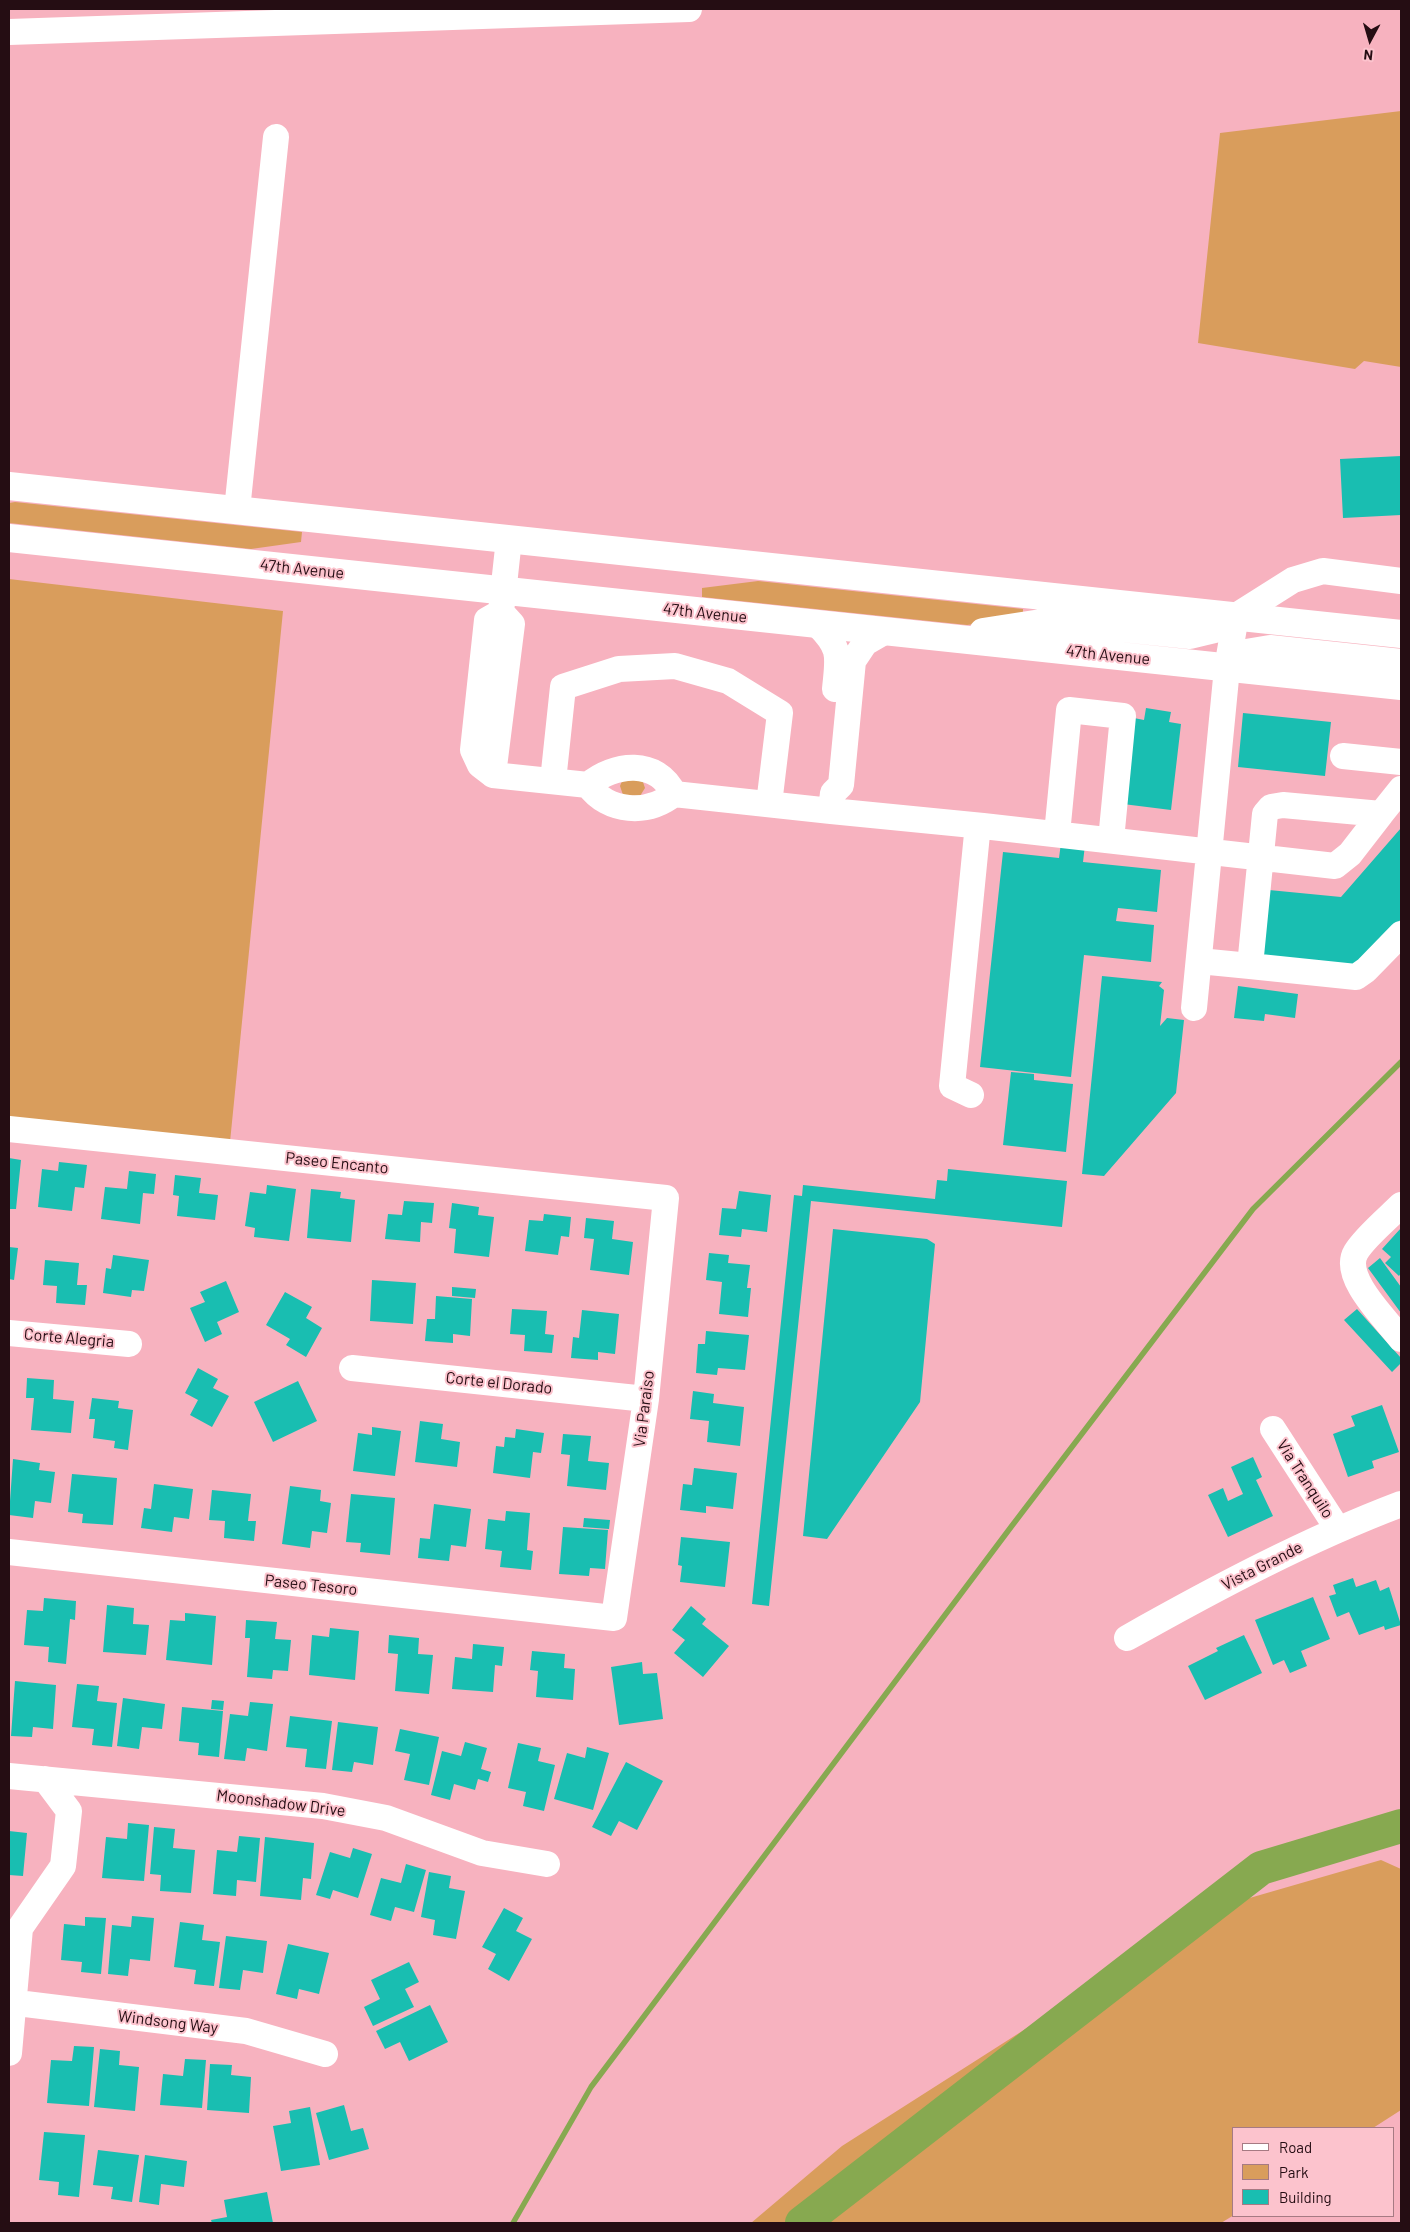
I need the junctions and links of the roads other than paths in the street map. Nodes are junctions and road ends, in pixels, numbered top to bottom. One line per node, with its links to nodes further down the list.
1 (690, 9): 2 (street)
2 (193, 17): 3 (street)
3 (9, 32)
4 (276, 137): 6 (street)
5 (16, 488): 6 (main road)
6 (237, 510): 8 (main road)
7 (9, 538): 10 (main road, 47th Avenue)
8 (509, 539): 10 (street); 11 (main road)
9 (1401, 581): 11 (street)
10 (502, 601): 12 (main road, 47th Avenue); 21 (street)
11 (1236, 616): 14 (main road); 15 (main road); 17 (street)
12 (818, 625): 13 (main road, 47th Avenue); 25 (street)
13 (884, 632): 15 (main road, 47th Avenue); 25 (street)
14 (1401, 634)
15 (946, 638): 17 (main road, 47th Avenue)
16 (1401, 663): 17 (main road)
17 (1227, 668): 18 (main road, 47th Avenue); 31 (street)
18 (1401, 686)
19 (1343, 756): 20 (street)
20 (1401, 762)
21 (553, 781): 22 (street); 26 (street)
22 (588, 785): 24 (street); 24 (street)
23 (1401, 789): 27 (street)
24 (674, 794): 26 (street)
25 (832, 802): 26 (street); 28 (street)
26 (769, 804)
27 (1380, 814): 32 (street); 32 (street)
28 (982, 826): 29 (street); 37 (street)
29 (1057, 834): 30 (street); 30 (street)
30 (1111, 840): 31 (street)
31 (1209, 851): 32 (street); 34 (street)
32 (1261, 857): 35 (street)
33 (1401, 934): 35 (street)
34 (1199, 960): 35 (street); 36 (street)
35 (1250, 966)
36 (1194, 1008)
37 (971, 1095)
38 (9, 1129): 39 (street, Paseo Encanto)
39 (666, 1198): 45 (street, Via Paraiso)
40 (1401, 1204): 42 (street)
41 (9, 1333): 43 (street, Corte Alegria)
42 (1401, 1339)
43 (129, 1344)
44 (352, 1368): 45 (street, Corte el Dorado)
45 (646, 1399): 50 (street, Via Paraiso)
46 (1273, 1429): 48 (street, Via Tranquilo)
47 (1401, 1504): 48 (street, Vista Grande)
48 (1337, 1528): 51 (street, Vista Grande)
49 (9, 1552): 50 (street, Paseo Tesoro)
50 (614, 1618)
51 (1127, 1638)
52 (9, 1776): 53 (street, Moonshadow Drive)
53 (45, 1779): 54 (street, Moonshadow Drive); 55 (street)
54 (547, 1864)
55 (10, 2002): 56 (street); 57 (street, Windsong Way)
56 (9, 2053)
57 (325, 2054)

